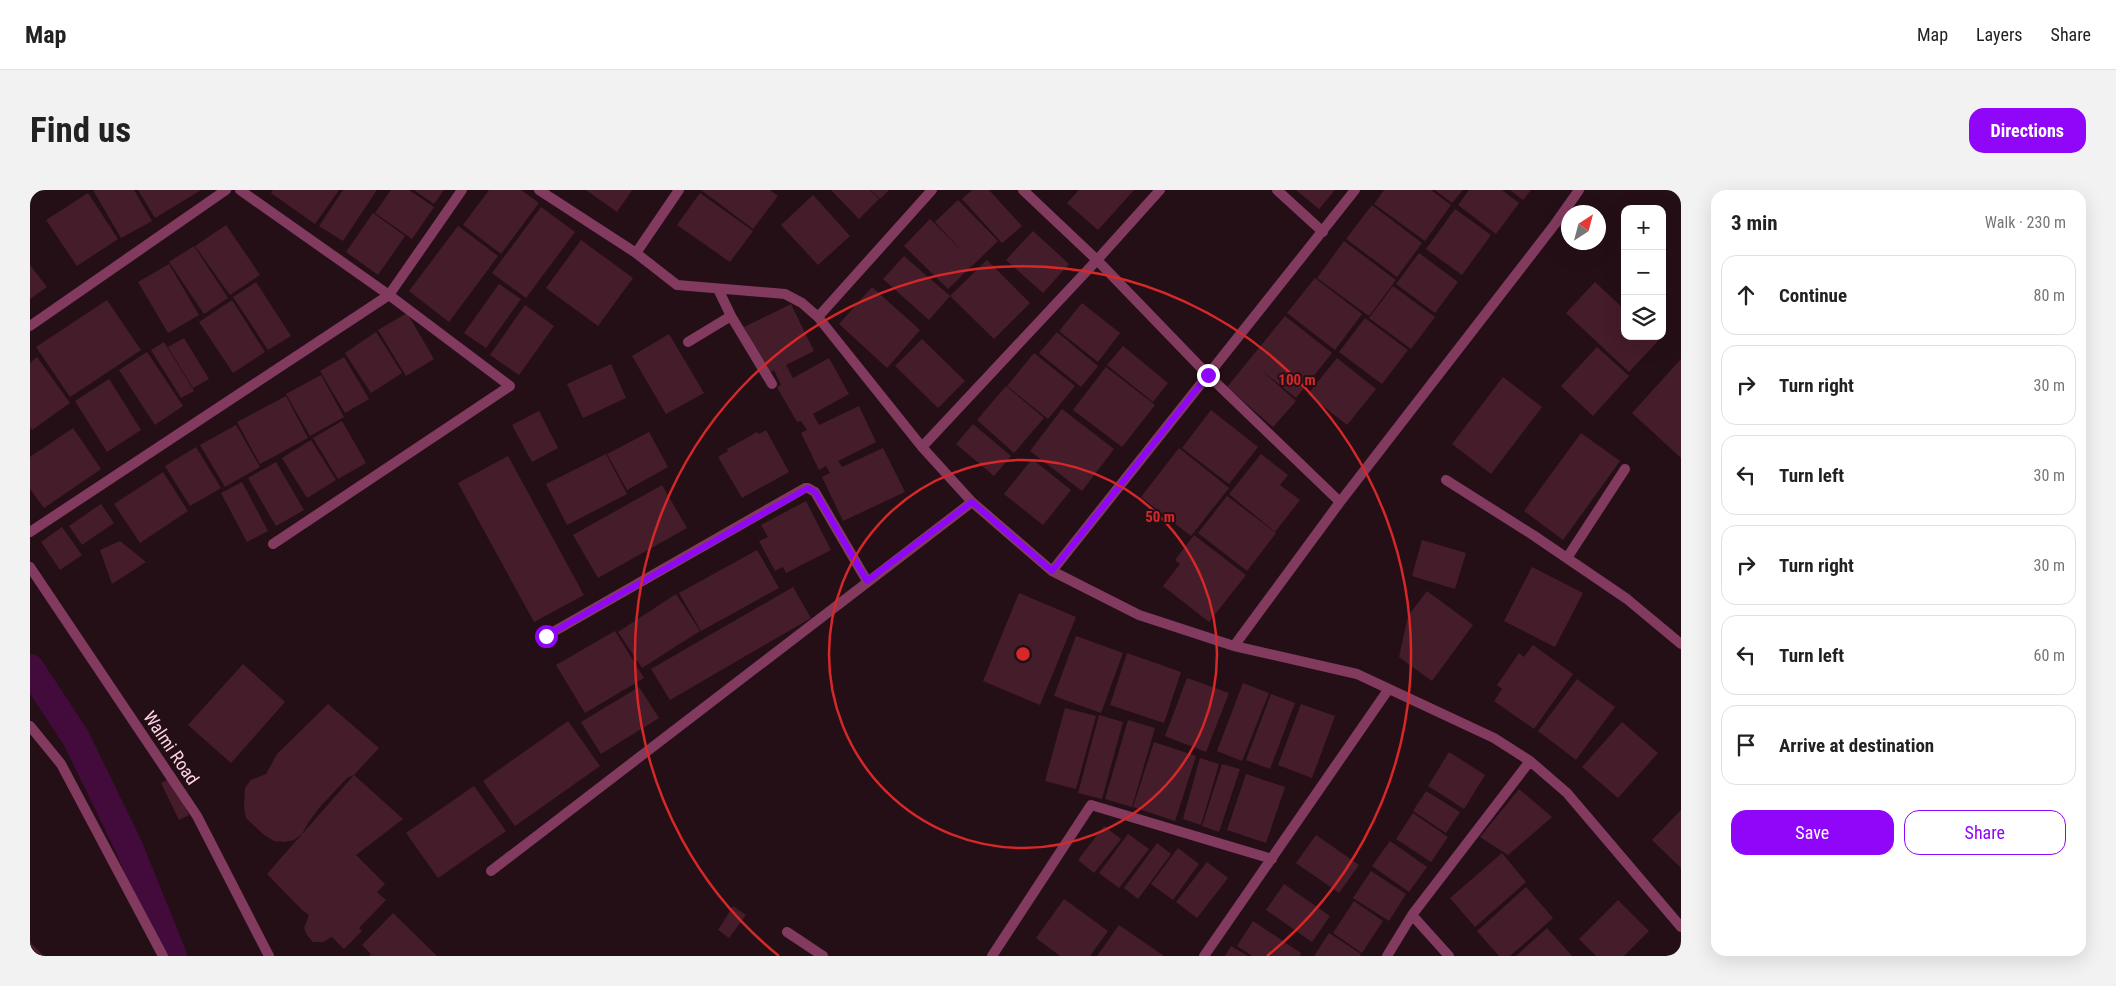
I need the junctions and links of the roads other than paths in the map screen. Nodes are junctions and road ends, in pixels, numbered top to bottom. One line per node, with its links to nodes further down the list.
1 (226, 190): 19 (street)
2 (240, 190): 16 (street)
3 (462, 190): 16 (street)
4 (539, 190): 13 (street)
5 (679, 190): 13 (street)
6 (932, 190): 18 (street)
7 (1023, 190): 14 (street)
8 (1160, 190): 14 (street)
9 (1277, 190): 12 (street)
10 (1355, 190): 12 (street)
11 (1579, 190): 27 (street)
12 (1323, 232): 21 (street)
13 (636, 253): 15 (street)
14 (1097, 260): 21 (street); 23 (street)
15 (718, 289): 17 (street); 18 (street)
16 (389, 295): 28 (street); 29 (street)
17 (731, 316): 20 (street); 22 (street)
18 (818, 317): 23 (street)
19 (30, 326)
20 (688, 342)
21 (1208, 375): 27 (street); 32 (street)
22 (772, 384)
23 (922, 447): 26 (street)
24 (1625, 469): 30 (street)
25 (1446, 480): 30 (street)
26 (972, 502): 32 (street); 33 (street)
27 (1340, 502): 36 (street)
28 (30, 532)
29 (273, 544)
30 (1567, 558): 35 (street)
31 (30, 566): 46 (street, Walmi Road)
32 (1052, 571): 36 (street)
33 (867, 581): 34 (street); 41 (street)
34 (546, 636)
35 (1681, 644)
36 (1234, 646): 37 (street)
37 (1388, 690): 39 (street); 40 (street)
38 (30, 726): 45 (street)
39 (1530, 761): 42 (street); 43 (street)
40 (1272, 858): 48 (street); 49 (street)
41 (491, 871)
42 (1412, 915): 50 (street); 51 (street)
43 (1680, 923)
44 (787, 932): 47 (street)
45 (164, 956)
46 (269, 956)
47 (823, 956)
48 (992, 956)
49 (1204, 956)
50 (1386, 956)
51 (1448, 956)

